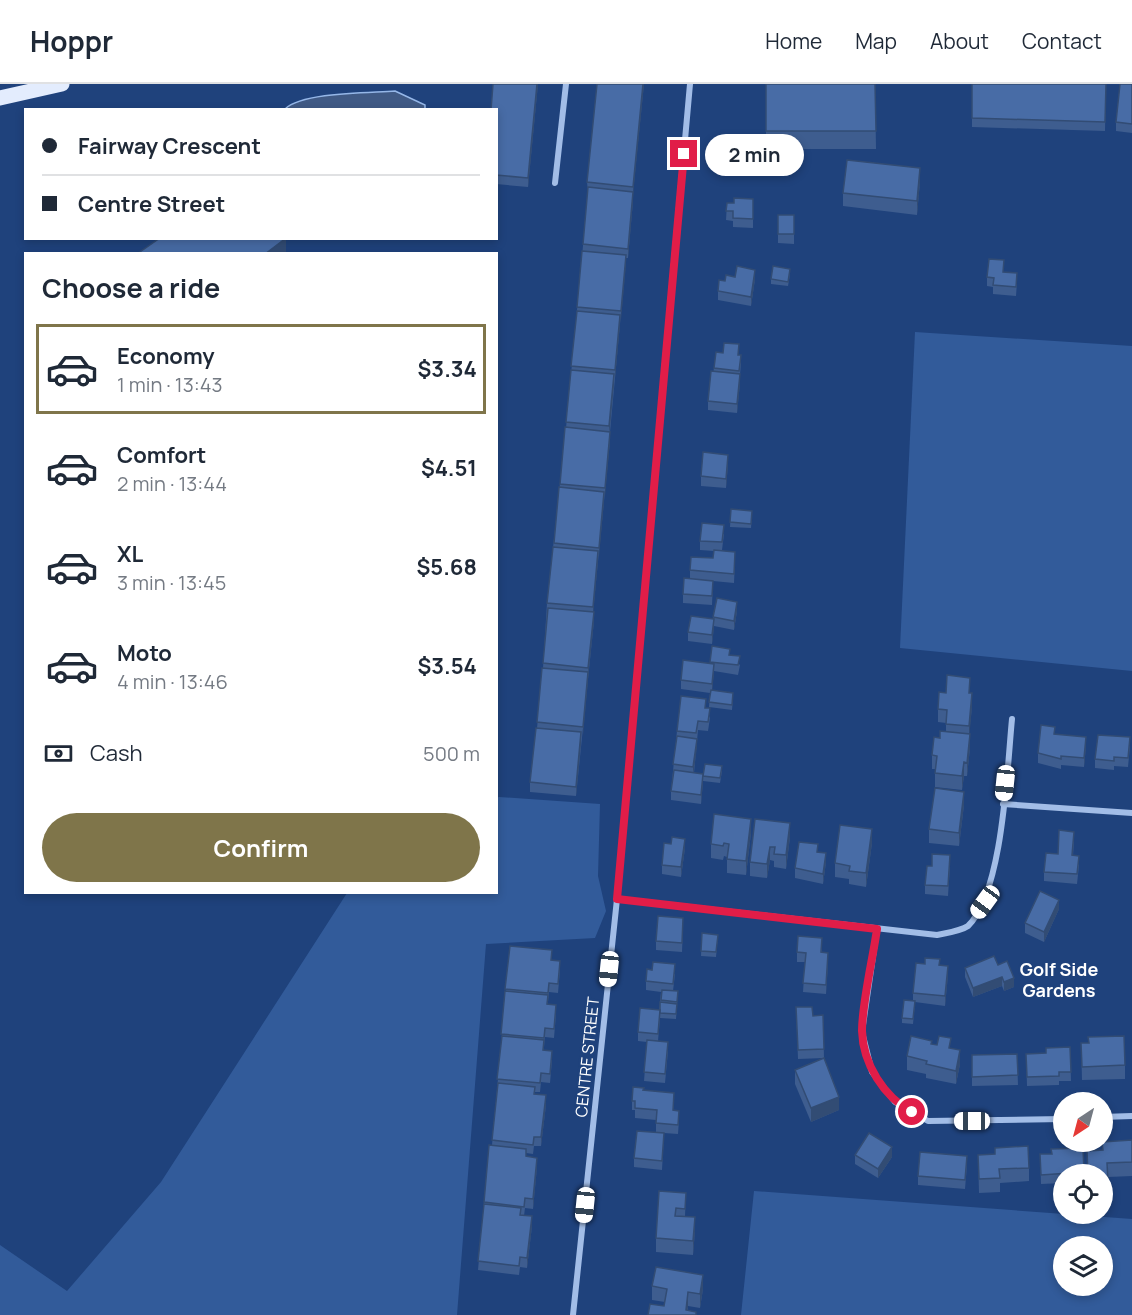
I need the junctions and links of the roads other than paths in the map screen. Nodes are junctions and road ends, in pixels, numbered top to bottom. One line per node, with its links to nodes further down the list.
1 (62, 84): 4 (main road)
2 (566, 84): 5 (street)
3 (690, 84): 9 (street, CENTRE STREET)
4 (0, 98)
5 (555, 183)
6 (1012, 719): 7 (street)
7 (1003, 804): 8 (street); 10 (street)
8 (1132, 813)
9 (617, 899): 10 (street); 14 (street, CENTRE STREET)
10 (877, 929): 13 (street)
11 (1132, 1116): 12 (street)
12 (1113, 1117)
13 (1053, 1119)
14 (573, 1315)

